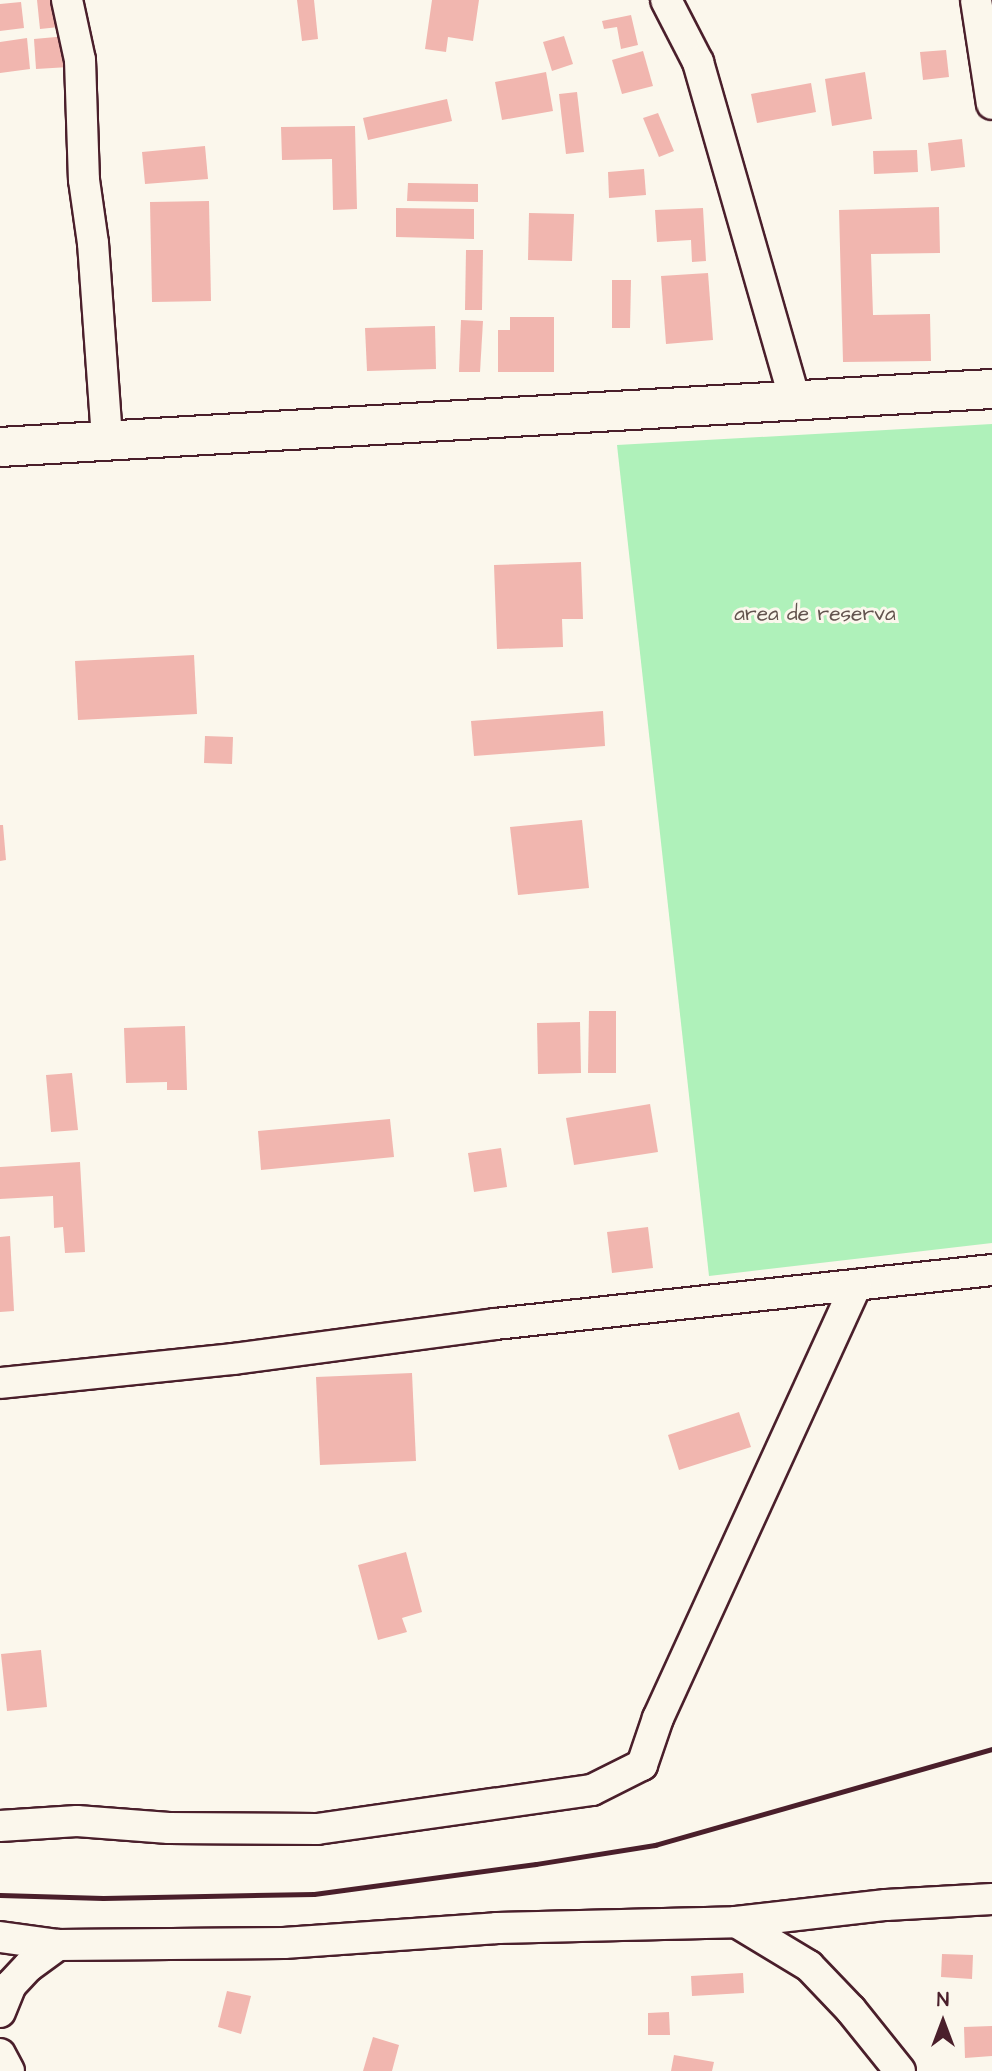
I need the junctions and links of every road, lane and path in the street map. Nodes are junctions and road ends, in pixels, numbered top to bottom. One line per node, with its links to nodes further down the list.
1 (67, 0): 7 (street)
2 (666, 0): 6 (street)
3 (976, 0): 4 (street)
4 (992, 104)
5 (992, 389): 6 (main road)
6 (795, 401): 7 (main road)
7 (107, 440): 8 (main road)
8 (0, 447)
9 (992, 1270): 10 (street)
10 (856, 1285): 11 (street); 12 (street)
11 (0, 1383)
12 (0, 1826)
13 (992, 1899): 14 (street)
14 (736, 1922): 16 (street); 20 (street)
15 (0, 1937): 16 (street)
16 (58, 1945): 17 (street)
17 (0, 2012)
18 (0, 2054): 19 (street)
19 (9, 2071)
20 (900, 2071)

